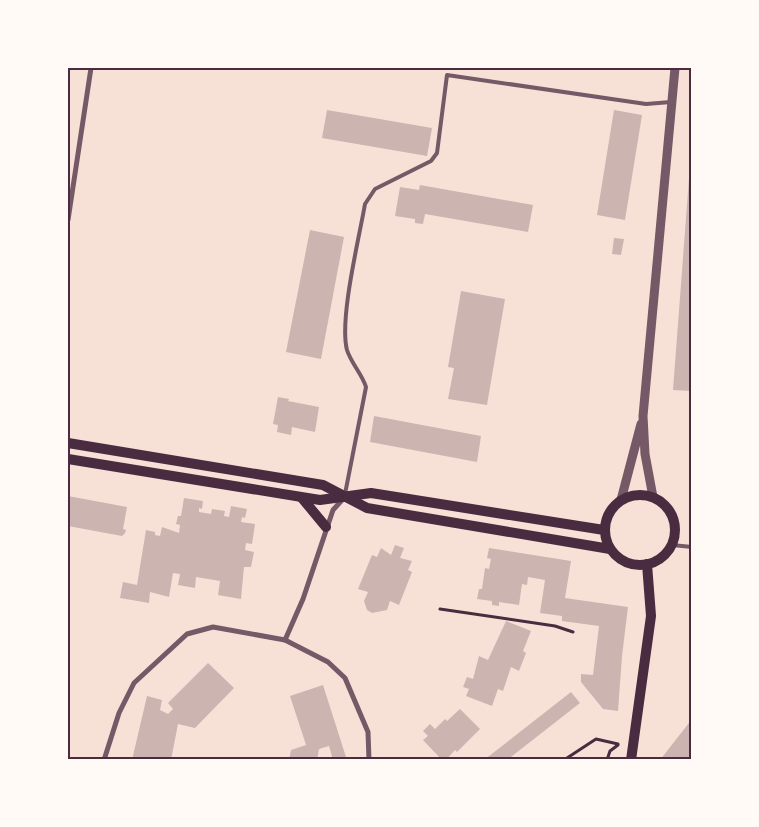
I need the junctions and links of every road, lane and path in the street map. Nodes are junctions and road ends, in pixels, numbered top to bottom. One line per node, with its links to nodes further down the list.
1 (91, 68): 4 (street)
2 (675, 68): 3 (street)
3 (672, 102): 5 (street); 8 (lane)
4 (68, 220)
5 (643, 416): 9 (street); 11 (street)
6 (68, 443): 8 (main road)
7 (68, 458): 10 (main road)
8 (345, 496): 10 (main road); 12 (street); 13 (main road); 16 (main road)
9 (653, 497): 11 (main road); 14 (main road)
10 (302, 498): 12 (main road)
11 (621, 500): 13 (main road)
12 (326, 527): 20 (street)
13 (604, 530): 16 (main road)
14 (672, 545): 15 (lane); 17 (main road)
15 (692, 547)
16 (610, 549): 17 (main road)
17 (647, 564): 25 (main road)
18 (440, 609): 19 (path)
19 (573, 632)
20 (284, 640): 22 (street); 23 (street)
21 (618, 744): 24 (path)
22 (104, 760)
23 (369, 760)
24 (564, 760)
25 (631, 760)

